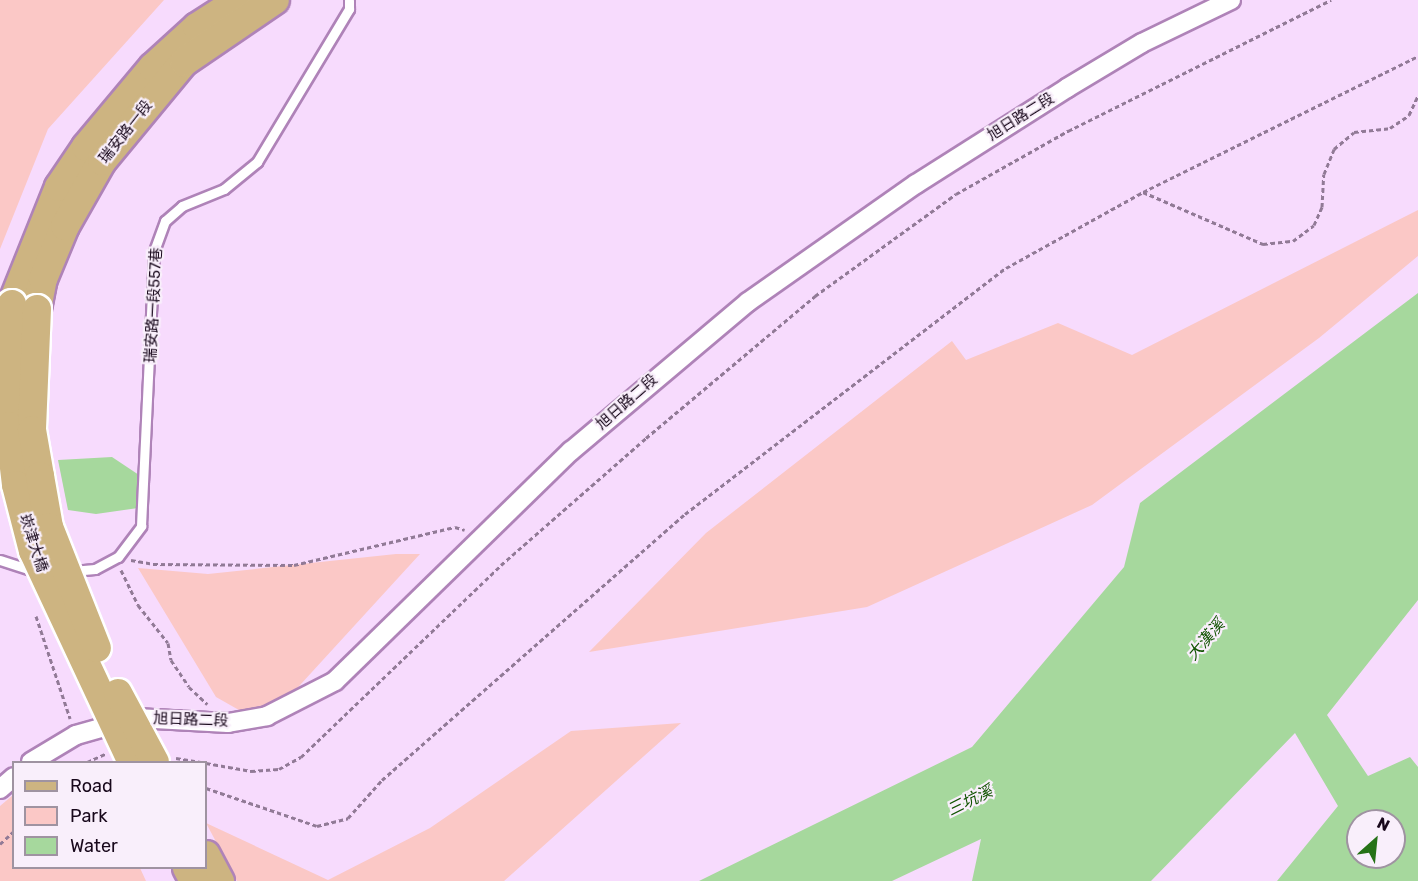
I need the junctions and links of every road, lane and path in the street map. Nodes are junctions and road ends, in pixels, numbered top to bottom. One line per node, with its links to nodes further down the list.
1 (239, 0): 9 (main road, 瑞安路一段)
2 (275, 0): 9 (main road, 瑞安路一段)
3 (349, 0): 11 (lane, 瑞安路一段557巷)
4 (1231, 0): 10 (street, 旭日路二段)
5 (1331, 0): 19 (path)
6 (1418, 56): 8 (path)
7 (1418, 96): 8 (path)
8 (1143, 192): 21 (path)
9 (25, 307): 17 (main road, 崁津大橋, bridge); 18 (main road, 崁津大橋, bridge)
10 (483, 535): 11 (path); 14 (street, 旭日路二段)
11 (118, 557): 12 (lane, 瑞安路一段557巷); 14 (path)
12 (0, 560)
13 (36, 614): 15 (path)
14 (228, 723): 15 (street, 旭日路二段)
15 (76, 735): 16 (street, 旭日路二段)
16 (34, 761)
17 (132, 761)
18 (154, 761)
19 (207, 763)
20 (12, 779): 22 (street)
21 (207, 788)
22 (0, 789)
23 (12, 833): 24 (path)
24 (0, 844)
25 (207, 857): 26 (main road)
26 (220, 881)

